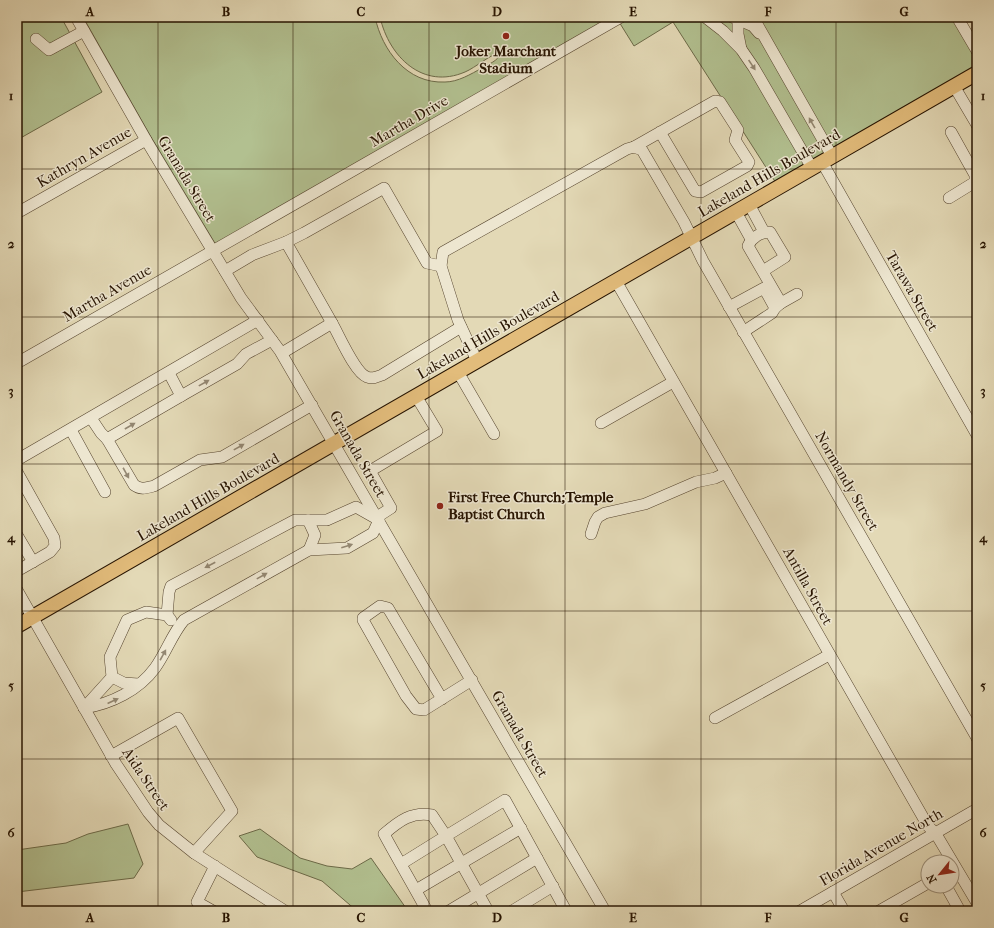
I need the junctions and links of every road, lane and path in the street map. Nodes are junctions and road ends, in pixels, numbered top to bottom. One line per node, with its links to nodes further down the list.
1 (76, 17): 7 (street, Granada Street)
2 (620, 17): 29 (street, Martha Drive)
3 (705, 17): 10 (street)
4 (753, 17): 8 (street)
5 (957, 17): 11 (street)
6 (736, 18): 8 (street); 10 (street)
7 (84, 31): 9 (street); 17 (street, Granada Street)
8 (764, 38): 19 (street, one-way to 8)
9 (36, 39)
10 (741, 49): 19 (street, one-way to 19)
11 (977, 51)
12 (977, 73): 13 (main road, Lakeland Hills Boulevard)
13 (954, 86): 14 (street); 19 (main road, Lakeland Hills Boulevard)
14 (977, 125)
15 (660, 132): 15 (street); 18 (street)
16 (950, 132): 20 (street)
17 (146, 140): 24 (street, Kathryn Avenue); 29 (street, Granada Street)
18 (634, 147): 26 (street, Normandy Street); 30 (street)
19 (822, 162): 22 (main road, Lakeland Hills Boulevard); 55 (street, Tarawa Street)
20 (976, 173): 21 (street)
21 (949, 198)
22 (749, 204): 23 (main road, Lakeland Hills Boulevard); 25 (street)
23 (736, 212): 26 (main road, Lakeland Hills Boulevard); 27 (street)
24 (17, 213)
25 (764, 232): 27 (street); 31 (street)
26 (691, 238): 33 (main road, Lakeland Hills Boulevard); 36 (street, Normandy Street)
27 (751, 239): 31 (street)
28 (286, 242): 30 (street); 32 (street); 38 (street)
29 (212, 250): 32 (street, Granada Street); 44 (street, Martha Avenue)
30 (441, 266): 39 (street)
31 (763, 271): 35 (street)
32 (225, 272): 37 (street, Granada Street)
33 (616, 281): 43 (main road, Lakeland Hills Boulevard); 47 (street, Antilla Street)
34 (797, 294): 35 (street)
35 (778, 305): 36 (street); 40 (street)
36 (729, 307): 40 (street, Normandy Street)
37 (258, 320): 41 (street, Granada Street); 45 (street)
38 (332, 323): 39 (street); 42 (street)
39 (461, 327): 43 (street)
40 (743, 332): 83 (street, Normandy Street)
41 (272, 340): 42 (street, Granada Street); 48 (street, one-way to 41)
42 (282, 353): 50 (street, Granada Street)
43 (477, 361): 46 (main road, Lakeland Hills Boulevard)
44 (17, 363)
45 (169, 372): 48 (street); 51 (street)
46 (458, 372): 49 (main road, Lakeland Hills Boulevard); 54 (street)
47 (673, 382): 52 (street); 61 (street, Antilla Street)
48 (180, 396): 56 (street, one-way to 48)
49 (416, 396): 57 (main road, Lakeland Hills Boulevard); 59 (street)
50 (312, 406): 56 (street, one-way to 50); 57 (street, Granada Street)
51 (91, 418): 53 (street); 56 (street)
52 (601, 423)
53 (71, 430): 58 (street); 63 (street)
54 (494, 434)
55 (977, 435)
56 (107, 439)
57 (335, 444): 62 (street, Granada Street); 73 (main road, Lakeland Hills Boulevard)
58 (17, 460)
59 (370, 471): 62 (street); 64 (street)
60 (17, 472): 69 (street)
61 (726, 473): 66 (street); 76 (street, Antilla Street)
62 (355, 480): 64 (street, Granada Street)
63 (105, 492)
64 (378, 518): 65 (street); 68 (street, one-way to 64); 78 (street, Granada Street)
65 (308, 520): 68 (street); 72 (street, one-way to 72)
66 (591, 534)
67 (17, 535): 69 (street)
68 (309, 550): 75 (street, one-way to 68)
69 (33, 562): 70 (street)
70 (17, 571)
71 (17, 590): 73 (street, Aida Street)
72 (167, 615): 75 (street); 77 (street)
73 (33, 617): 74 (main road, Lakeland Hills Boulevard); 81 (street, Aida Street)
74 (17, 626)
75 (178, 628): 79 (street, one-way to 75)
76 (829, 655): 82 (street); 87 (street, Antilla Street)
77 (112, 677): 79 (street); 81 (street)
78 (472, 680): 80 (street); 108 (street, Granada Street)
79 (138, 684): 81 (street, one-way to 79)
80 (442, 699): 80 (street)
81 (84, 708): 84 (street, Aida Street)
82 (715, 718)
83 (977, 738)
84 (111, 756): 89 (street, Aida Street); 89 (street)
85 (977, 809): 87 (street, Florida Avenue North)
86 (521, 828): 88 (street); 90 (street); 91 (street)
87 (936, 834): 97 (street, Florida Avenue North); 100 (street, Antilla Street)
88 (446, 836): 91 (street); 92 (street); 92 (street)
89 (194, 853): 93 (street, Aida Street)
90 (537, 858): 94 (street); 98 (street)
91 (461, 863): 96 (street); 98 (street)
92 (401, 864): 96 (street)
93 (215, 866): 101 (street); 102 (street, Aida Street)
94 (553, 886): 106 (street); 107 (street)
95 (920, 888): 111 (street)
96 (416, 890): 103 (street)
97 (833, 892): 109 (street, Florida Avenue North); 110 (street)
98 (478, 894): 104 (street); 105 (street)
99 (950, 894): 112 (street)
100 (977, 903)
101 (213, 911)
102 (285, 911)
103 (428, 911)
104 (449, 911)
105 (488, 911)
106 (512, 911)
107 (564, 911)
108 (605, 911)
109 (800, 911)
110 (844, 911)
111 (879, 911)
112 (960, 911)

